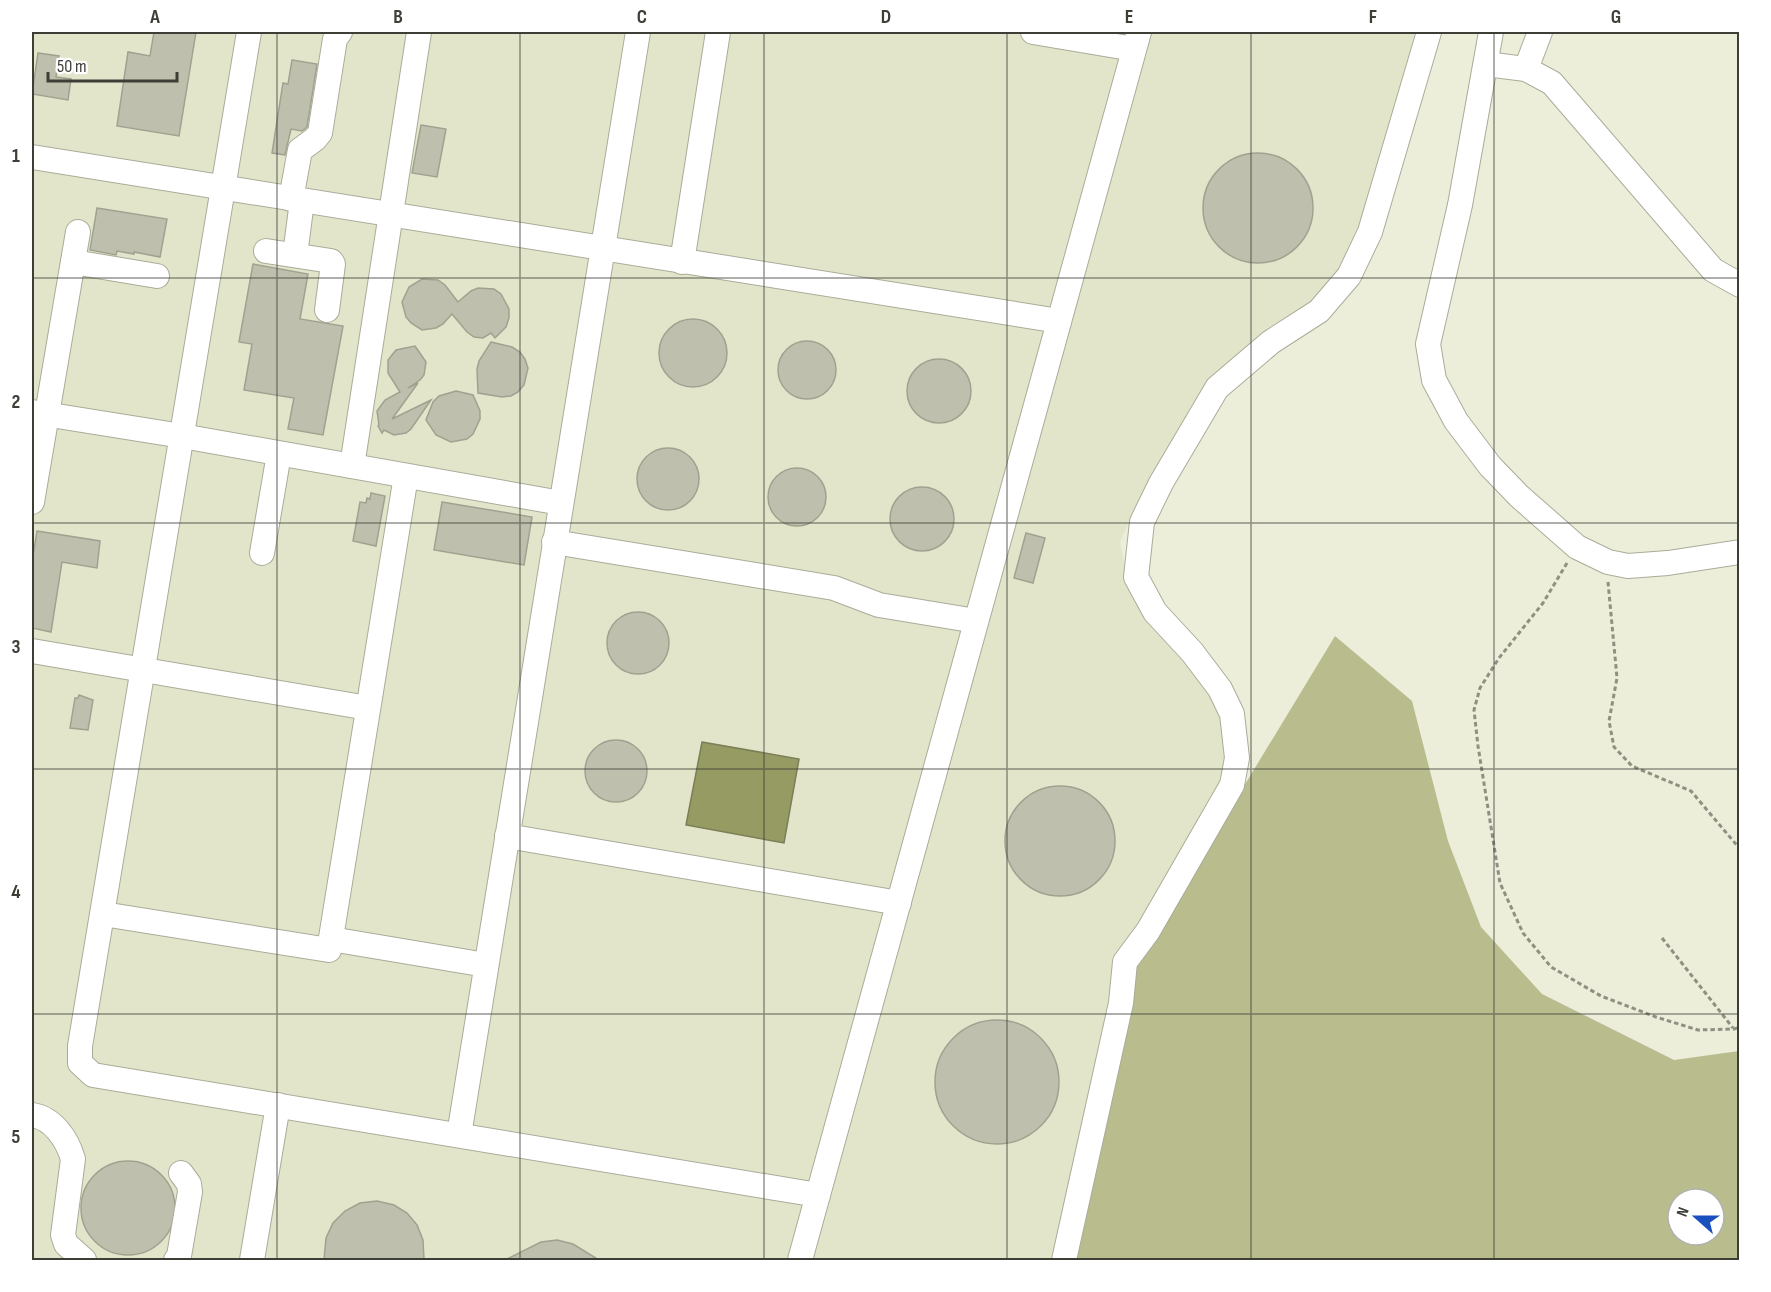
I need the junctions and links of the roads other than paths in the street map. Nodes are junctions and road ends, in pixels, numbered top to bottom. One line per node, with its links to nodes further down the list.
1 (249, 32): 14 (lane)
2 (340, 32): 15 (lane)
3 (419, 32): 16 (lane)
4 (638, 32): 18 (lane)
5 (718, 32): 22 (lane)
6 (1033, 32): 10 (lane)
7 (1429, 32): 55 (lane)
8 (1491, 32): 11 (lane)
9 (1540, 32): 12 (lane)
10 (1136, 40): 26 (lane)
11 (1486, 64): 12 (lane); 35 (lane)
12 (1526, 69): 24 (lane)
13 (32, 157): 14 (lane)
14 (223, 189): 15 (lane); 28 (lane)
15 (297, 200): 16 (lane); 20 (lane)
16 (390, 216): 18 (lane); 30 (lane)
17 (78, 232): 21 (lane)
18 (602, 249): 22 (lane); 33 (lane)
19 (266, 250): 20 (lane)
20 (295, 255): 25 (lane)
21 (73, 262): 23 (lane); 27 (lane)
22 (682, 262): 26 (lane)
23 (158, 276)
24 (1740, 285)
25 (327, 310)
26 (1059, 321): 37 (lane)
27 (39, 413): 28 (lane); 32 (lane)
28 (182, 436): 29 (lane); 39 (lane)
29 (279, 454): 30 (lane); 36 (lane)
30 (352, 466): 31 (lane)
31 (406, 476): 33 (lane); 40 (lane)
32 (32, 502)
33 (561, 503): 34 (lane)
34 (555, 542): 37 (lane); 41 (lane)
35 (1740, 552)
36 (262, 553)
37 (976, 621): 42 (lane)
38 (32, 651): 39 (lane)
39 (143, 670): 40 (lane); 43 (lane)
40 (368, 708): 44 (lane)
41 (507, 836): 42 (lane); 45 (lane)
42 (898, 903): 50 (lane)
43 (103, 914): 44 (lane); 46 (lane)
44 (331, 939): 45 (lane)
45 (486, 965): 48 (lane)
46 (278, 1105): 48 (lane); 53 (lane)
47 (32, 1115): 51 (lane)
48 (459, 1135): 50 (lane)
49 (182, 1173): 52 (lane)
50 (818, 1195): 54 (lane)
51 (84, 1260)
52 (176, 1260)
53 (252, 1260)
54 (800, 1260)
55 (1065, 1260)

